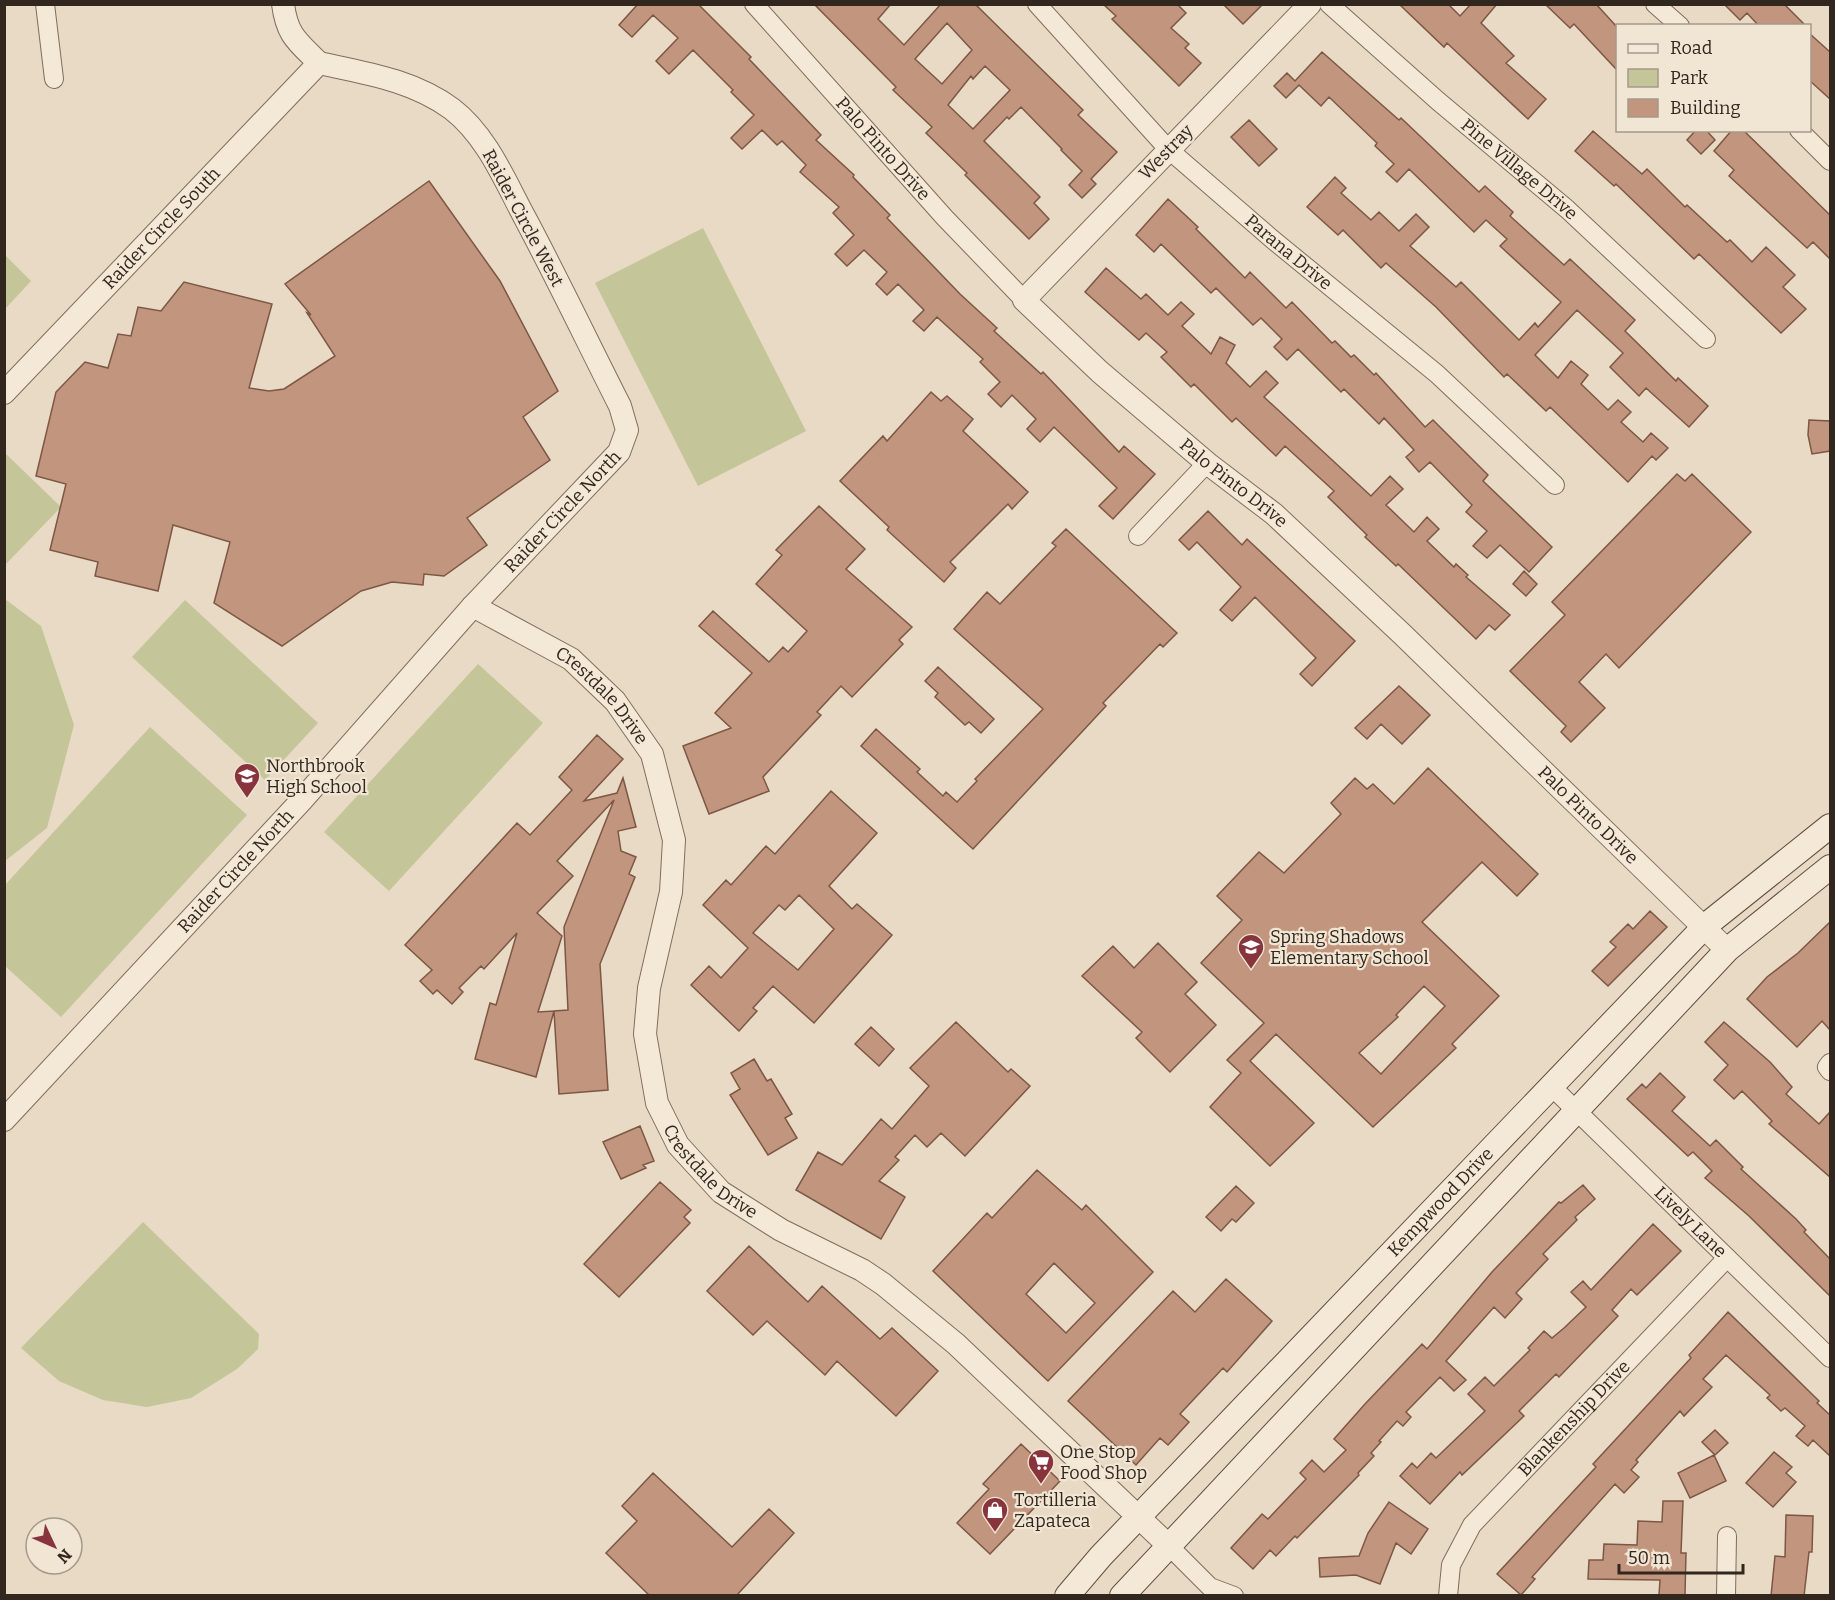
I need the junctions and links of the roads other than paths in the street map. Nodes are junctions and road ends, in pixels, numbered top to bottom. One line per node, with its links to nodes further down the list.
1 (45, 4): 10 (street)
2 (283, 4): 9 (street)
3 (754, 4): 14 (street, Palo Pinto Drive)
4 (1037, 4): 12 (street, Parana Drive)
5 (1310, 4): 12 (street, Westray)
6 (1329, 4): 15 (street, Pine Village Drive)
7 (1654, 4): 8 (street)
8 (1678, 24)
9 (319, 63): 16 (street, Raider Circle South); 17 (street, Raider Circle West)
10 (54, 79)
11 (1801, 132): 13 (street)
12 (1168, 149): 14 (street, Westray); 19 (street, Parana Drive)
13 (1830, 161)
14 (1024, 300): 18 (street, Palo Pinto Drive)
15 (1706, 339)
16 (4, 393)
17 (627, 430): 21 (street, Raider Circle North)
18 (1208, 463): 20 (street); 24 (street, Palo Pinto Drive)
19 (1555, 485)
20 (1138, 536)
21 (473, 606): 28 (street, Raider Circle North); 35 (street, Crestdale Drive)
22 (1830, 826): 24 (main road, Kempwood Drive)
23 (1830, 867): 25 (main road, Kempwood Drive)
24 (1705, 926): 25 (street, Palo Pinto Drive); 26 (main road, Kempwood Drive)
25 (1727, 950): 27 (main road, Kempwood Drive)
26 (1551, 1086): 27 (street, Lively Lane); 29 (main road, Kempwood Drive)
27 (1576, 1110): 30 (main road, Kempwood Drive); 31 (street, Lively Lane)
28 (4, 1120)
29 (1413, 1231): 30 (main road); 33 (main road, Kempwood Drive)
30 (1441, 1255): 34 (main road, Kempwood Drive)
31 (1726, 1258): 32 (street, Lively Lane); 41 (street, Blankenship Drive)
32 (1830, 1358)
33 (1279, 1372): 34 (main road); 35 (main road, Kempwood Drive)
34 (1308, 1399): 37 (main road, Kempwood Drive)
35 (1140, 1518): 37 (street, Crestdale Drive); 38 (main road, Kempwood Drive)
36 (1727, 1536): 42 (street)
37 (1169, 1546): 39 (main road, Kempwood Drive); 40 (street, Crestdale Drive)
38 (1067, 1596)
39 (1122, 1596)
40 (1234, 1596)
41 (1448, 1596)
42 (1726, 1596)

